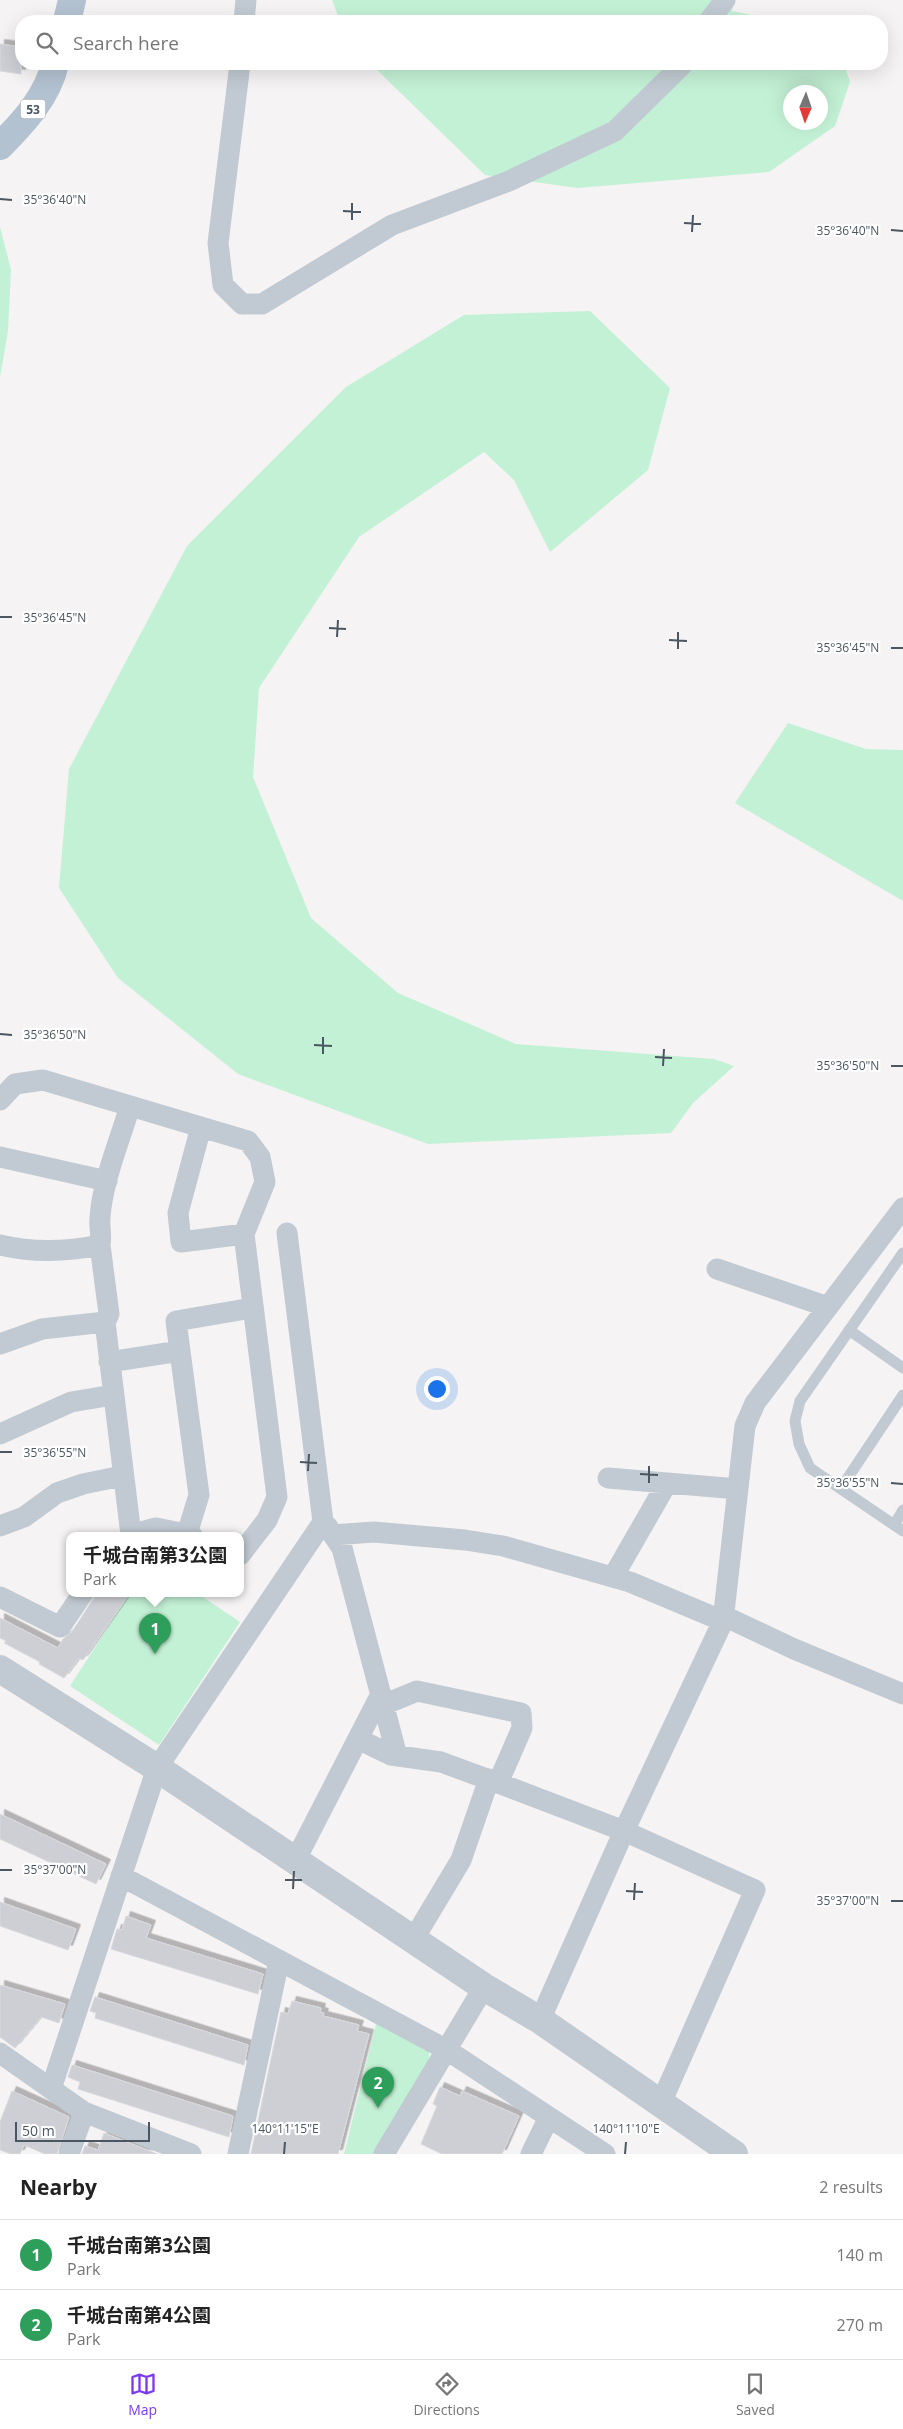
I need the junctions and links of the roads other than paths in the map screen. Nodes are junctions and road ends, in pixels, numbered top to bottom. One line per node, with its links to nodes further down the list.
1 (72, 0): 4 (main road)
2 (246, 0): 5 (street)
3 (725, 0): 6 (street)
4 (68, 15)
5 (245, 15)
6 (714, 15)
7 (54, 70): 10 (main road, 53)
8 (239, 70): 9 (street)
9 (677, 70)
10 (0, 146)
11 (0, 1100): 12 (street)
12 (130, 1106): 13 (street); 15 (street)
13 (201, 1126): 18 (street); 18 (street)
14 (0, 1157): 15 (street)
15 (108, 1181): 19 (street)
16 (903, 1208): 24 (street)
17 (287, 1233): 42 (street)
18 (244, 1234): 23 (street)
19 (100, 1245): 20 (street); 25 (street)
20 (0, 1246)
21 (903, 1253): 26 (lane)
22 (717, 1269): 24 (street)
23 (252, 1308): 28 (street); 47 (street)
24 (828, 1308): 38 (street)
25 (104, 1322): 27 (street); 29 (street)
26 (849, 1330): 30 (lane); 37 (lane)
27 (0, 1344)
28 (180, 1351): 29 (street); 46 (street)
29 (109, 1362): 31 (street)
30 (903, 1368)
31 (113, 1395): 33 (street); 34 (street)
32 (903, 1395): 37 (lane)
33 (0, 1434)
34 (122, 1476): 40 (street); 43 (street)
35 (608, 1478): 36 (street)
36 (667, 1483): 38 (street); 48 (street)
37 (841, 1488): 41 (lane)
38 (738, 1489): 51 (street)
39 (903, 1510): 41 (lane)
40 (0, 1526)
41 (898, 1528)
42 (328, 1529): 48 (street); 54 (street); 57 (street)
43 (131, 1532)
44 (142, 1532): 45 (street)
45 (175, 1532)
46 (190, 1532)
47 (244, 1550)
48 (613, 1577): 51 (street)
49 (0, 1597): 50 (street)
50 (80, 1597)
51 (723, 1619): 53 (street); 59 (street)
52 (1, 1672): 57 (street)
53 (903, 1694)
54 (382, 1699): 55 (street); 56 (street); 58 (street)
55 (358, 1739): 56 (street); 60 (street)
56 (397, 1756): 58 (street)
57 (157, 1768): 60 (street); 61 (street)
58 (494, 1781): 59 (street); 62 (street)
59 (624, 1831): 65 (street); 69 (street)
60 (295, 1861): 62 (street)
61 (121, 1876): 63 (street); 68 (street)
62 (413, 1940): 64 (street)
63 (279, 1960): 66 (street); 75 (street)
64 (484, 1987): 65 (street); 66 (street)
65 (540, 2020): 69 (street)
66 (447, 2050): 71 (street); 76 (street)
67 (0, 2053): 68 (street)
68 (50, 2089): 70 (street)
69 (661, 2104): 79 (street)
70 (84, 2112): 72 (street); 73 (street)
71 (549, 2117): 77 (street); 78 (street)
72 (165, 2149): 74 (street)
73 (69, 2154)
74 (191, 2154)
75 (238, 2154)
76 (384, 2154)
77 (531, 2154)
78 (605, 2154)
79 (734, 2154)

